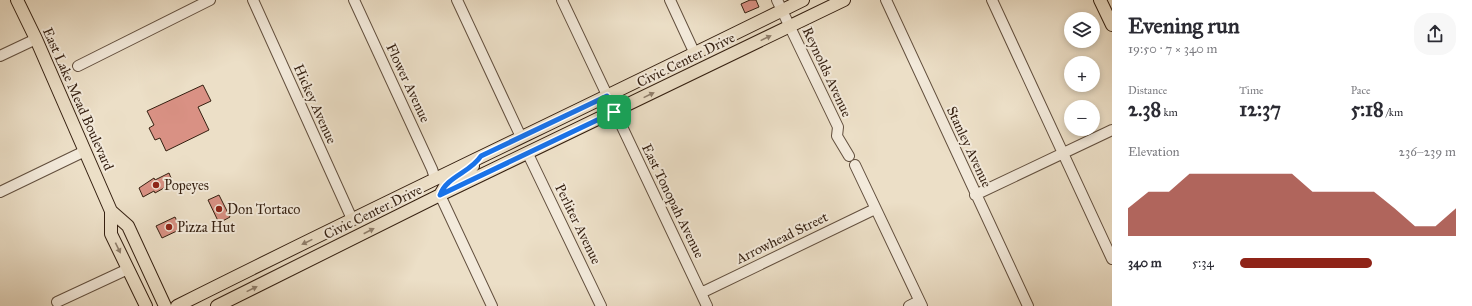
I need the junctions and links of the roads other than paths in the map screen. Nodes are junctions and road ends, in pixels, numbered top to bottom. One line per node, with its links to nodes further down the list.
1 (17, 0): 16 (main road, East Lake Mead Boulevard)
2 (210, 0): 19 (street)
3 (252, 0): 35 (street, Hickey Avenue)
4 (354, 0): 28 (street, Flower Avenue)
5 (457, 0): 23 (street)
6 (562, 0): 20 (street, East Tonopah Avenue)
7 (670, 0): 17 (street)
8 (803, 0): 13 (main road, Civic Center Drive)
9 (844, 0): 15 (main road, Civic Center Drive)
10 (886, 0): 31 (street, Stanley Avenue)
11 (992, 0): 26 (street)
12 (1100, 0): 14 (main road)
13 (779, 5): 15 (street, Reynolds Avenue); 17 (main road, Civic Center Drive)
14 (1112, 25)
15 (789, 27): 21 (main road, Civic Center Drive, one-way to 15); 32 (street, Reynolds Avenue)
16 (36, 39): 18 (street); 24 (main road, East Lake Mead Boulevard)
17 (695, 54): 20 (main road, Civic Center Drive)
18 (0, 56)
19 (78, 66)
20 (607, 96): 21 (street, East Tonopah Avenue); 23 (main road, Civic Center Drive)
21 (614, 112): 25 (main road, Civic Center Drive); 38 (street, East Tonopah Avenue)
22 (1112, 130): 26 (street)
23 (520, 137): 27 (main road, Civic Center Drive)
24 (85, 151): 29 (street); 33 (main road, East Lake Mead Boulevard)
25 (528, 154): 30 (main road, Civic Center Drive); 46 (street, Perliter Avenue)
26 (1062, 154): 31 (street); 36 (street)
27 (481, 156): 28 (main road, Civic Center Drive); 30 (main road)
28 (435, 178): 34 (main road); 35 (main road, Civic Center Drive)
29 (0, 192)
30 (440, 195): 34 (main road, Civic Center Drive); 45 (street)
31 (975, 195): 49 (street, Stanley Avenue)
32 (876, 209): 38 (street, Arrowhead Street); 40 (street, Reynolds Avenue)
33 (111, 210): 37 (main road, East Lake Mead Boulevard, one-way to 37); 42 (main road, East Lake Mead Boulevard)
34 (398, 216): 44 (main road, Civic Center Drive, one-way to 34)
35 (352, 219): 43 (main road, Civic Center Drive, one-way to 43)
36 (1112, 259)
37 (128, 269): 39 (street); 41 (main road, East Lake Mead Boulevard)
38 (701, 293): 47 (street, East Tonopah Avenue)
39 (56, 302)
40 (921, 303): 48 (street)
41 (146, 306)
42 (165, 306)
43 (177, 306)
44 (217, 306)
45 (492, 306)
46 (602, 306)
47 (708, 306)
48 (909, 306)
49 (1028, 306)

